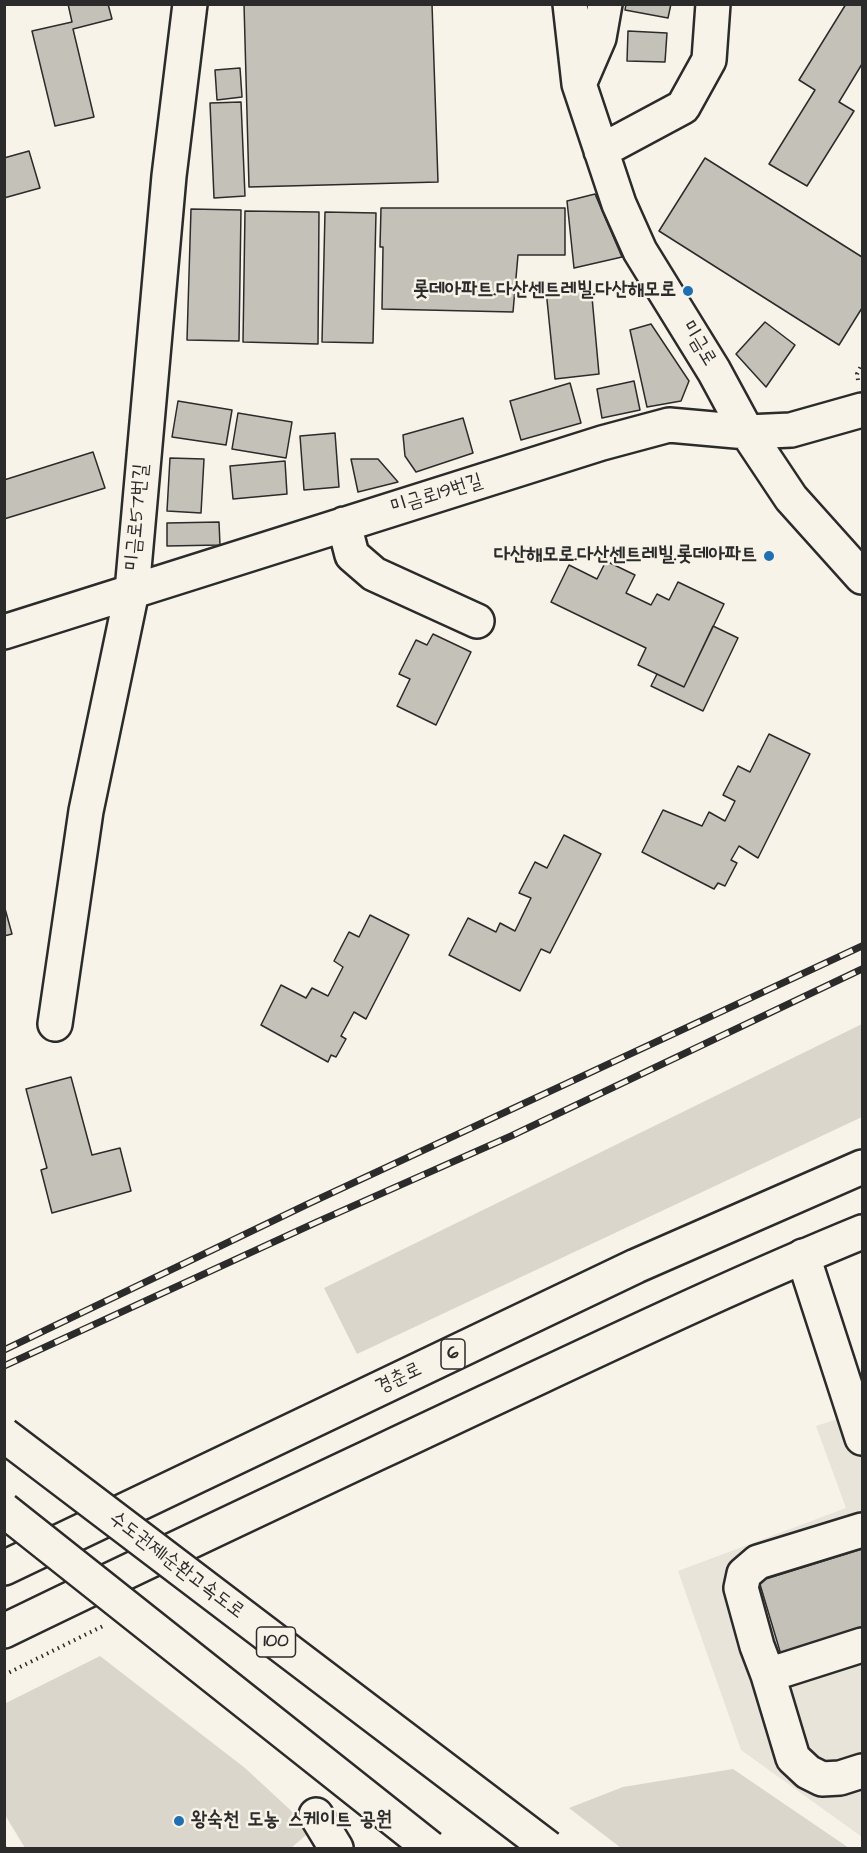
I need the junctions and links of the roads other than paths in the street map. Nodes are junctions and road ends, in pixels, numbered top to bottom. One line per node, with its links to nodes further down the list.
1 (190, 4): 11 (main road, 미금로57번길)
2 (570, 4): 5 (main road, 미금로)
3 (605, 4): 5 (main road)
4 (713, 4): 6 (main road)
5 (579, 84): 6 (main road, 미금로)
6 (601, 151): 8 (main road, 미금로)
7 (860, 395): 8 (main road, 미금로19번길)
8 (747, 432): 9 (main road, 미금로19번길); 10 (main road, 미금로)
9 (344, 524): 11 (main road, 미금로19번길); 12 (main road)
10 (862, 577)
11 (132, 591): 13 (main road, 미금로19번길); 14 (main road, 미금로57번길)
12 (477, 621)
13 (4, 632)
14 (55, 1024)
15 (862, 1167): 22 (main road, 경춘로 / 6, bridge)
16 (862, 1232): 17 (main road)
17 (803, 1256): 19 (main road); 23 (main road, bridge)
18 (4, 1435): 30 (main road, 수도권제1순환고속도로 / 100, bridge)
19 (862, 1438)
20 (4, 1510): 29 (main road, bridge)
21 (862, 1530): 25 (main road)
22 (4, 1568)
23 (4, 1631)
24 (862, 1645): 25 (main road)
25 (768, 1675): 26 (main road)
26 (862, 1771)
27 (316, 1815): 28 (main road)
28 (336, 1848)
29 (430, 1848)
30 (548, 1848)

